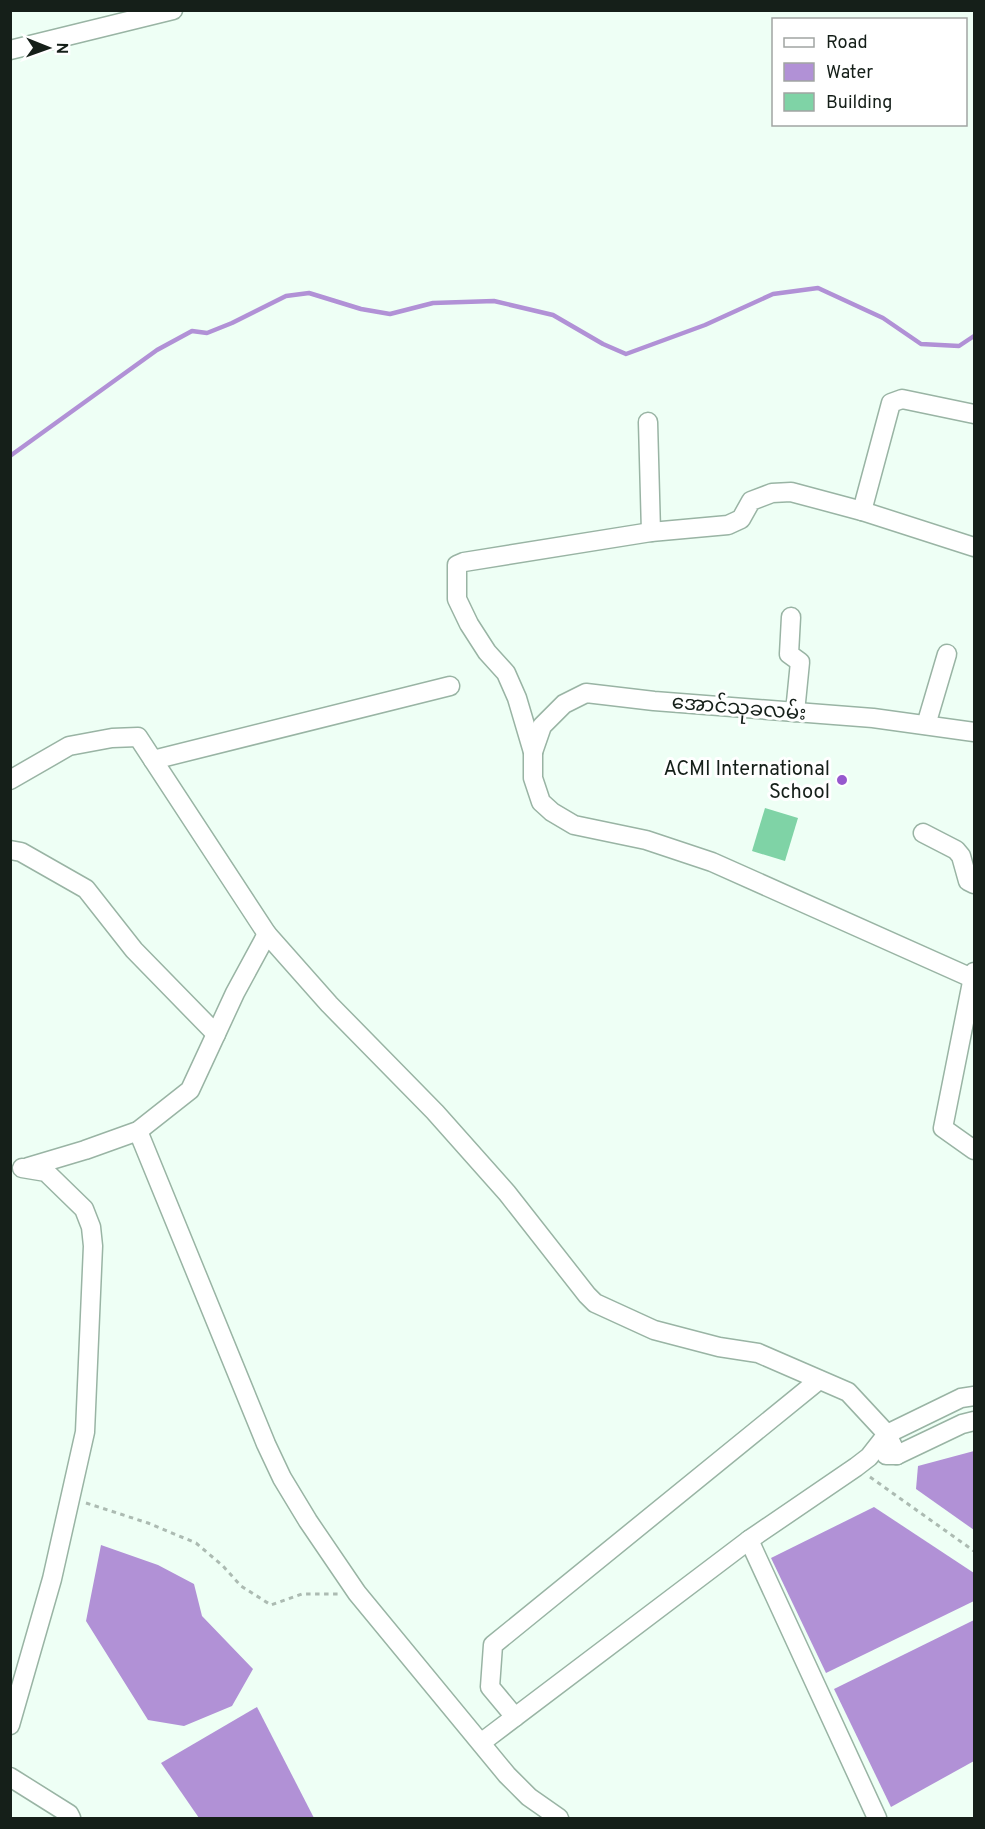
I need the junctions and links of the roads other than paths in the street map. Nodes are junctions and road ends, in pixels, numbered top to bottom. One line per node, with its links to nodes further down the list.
1 (173, 10): 2 (street)
2 (10, 50)
3 (975, 414): 5 (street)
4 (648, 422): 6 (street)
5 (862, 510): 6 (street); 7 (street)
6 (651, 532): 14 (street)
7 (975, 547)
8 (791, 617): 11 (street)
9 (947, 654): 12 (street)
10 (450, 686): 15 (street)
11 (795, 712): 12 (street, အောင်သုခလမ်း); 14 (street, အောင်သုခလမ်း)
12 (926, 725): 13 (street, အောင်သုခလမ်း)
13 (975, 732)
14 (533, 752): 21 (street)
15 (153, 760): 16 (street); 20 (street)
16 (10, 780)
17 (923, 833): 19 (street)
18 (10, 850): 22 (street)
19 (975, 884)
20 (267, 934): 22 (street); 26 (street)
21 (974, 977): 24 (street)
22 (216, 1034): 23 (street)
23 (138, 1131): 25 (street); 35 (street)
24 (975, 1150)
25 (16, 1169): 34 (street)
26 (819, 1380): 29 (street); 33 (street)
27 (975, 1396): 29 (street)
28 (975, 1421): 30 (street)
29 (887, 1434): 30 (street); 31 (street)
30 (897, 1455): 31 (street)
31 (862, 1462): 32 (street)
32 (749, 1540): 33 (street); 39 (street)
33 (515, 1717): 35 (street)
34 (10, 1725)
35 (482, 1742): 38 (street)
36 (10, 1777): 37 (street)
37 (71, 1818)
38 (559, 1818)
39 (877, 1818)

